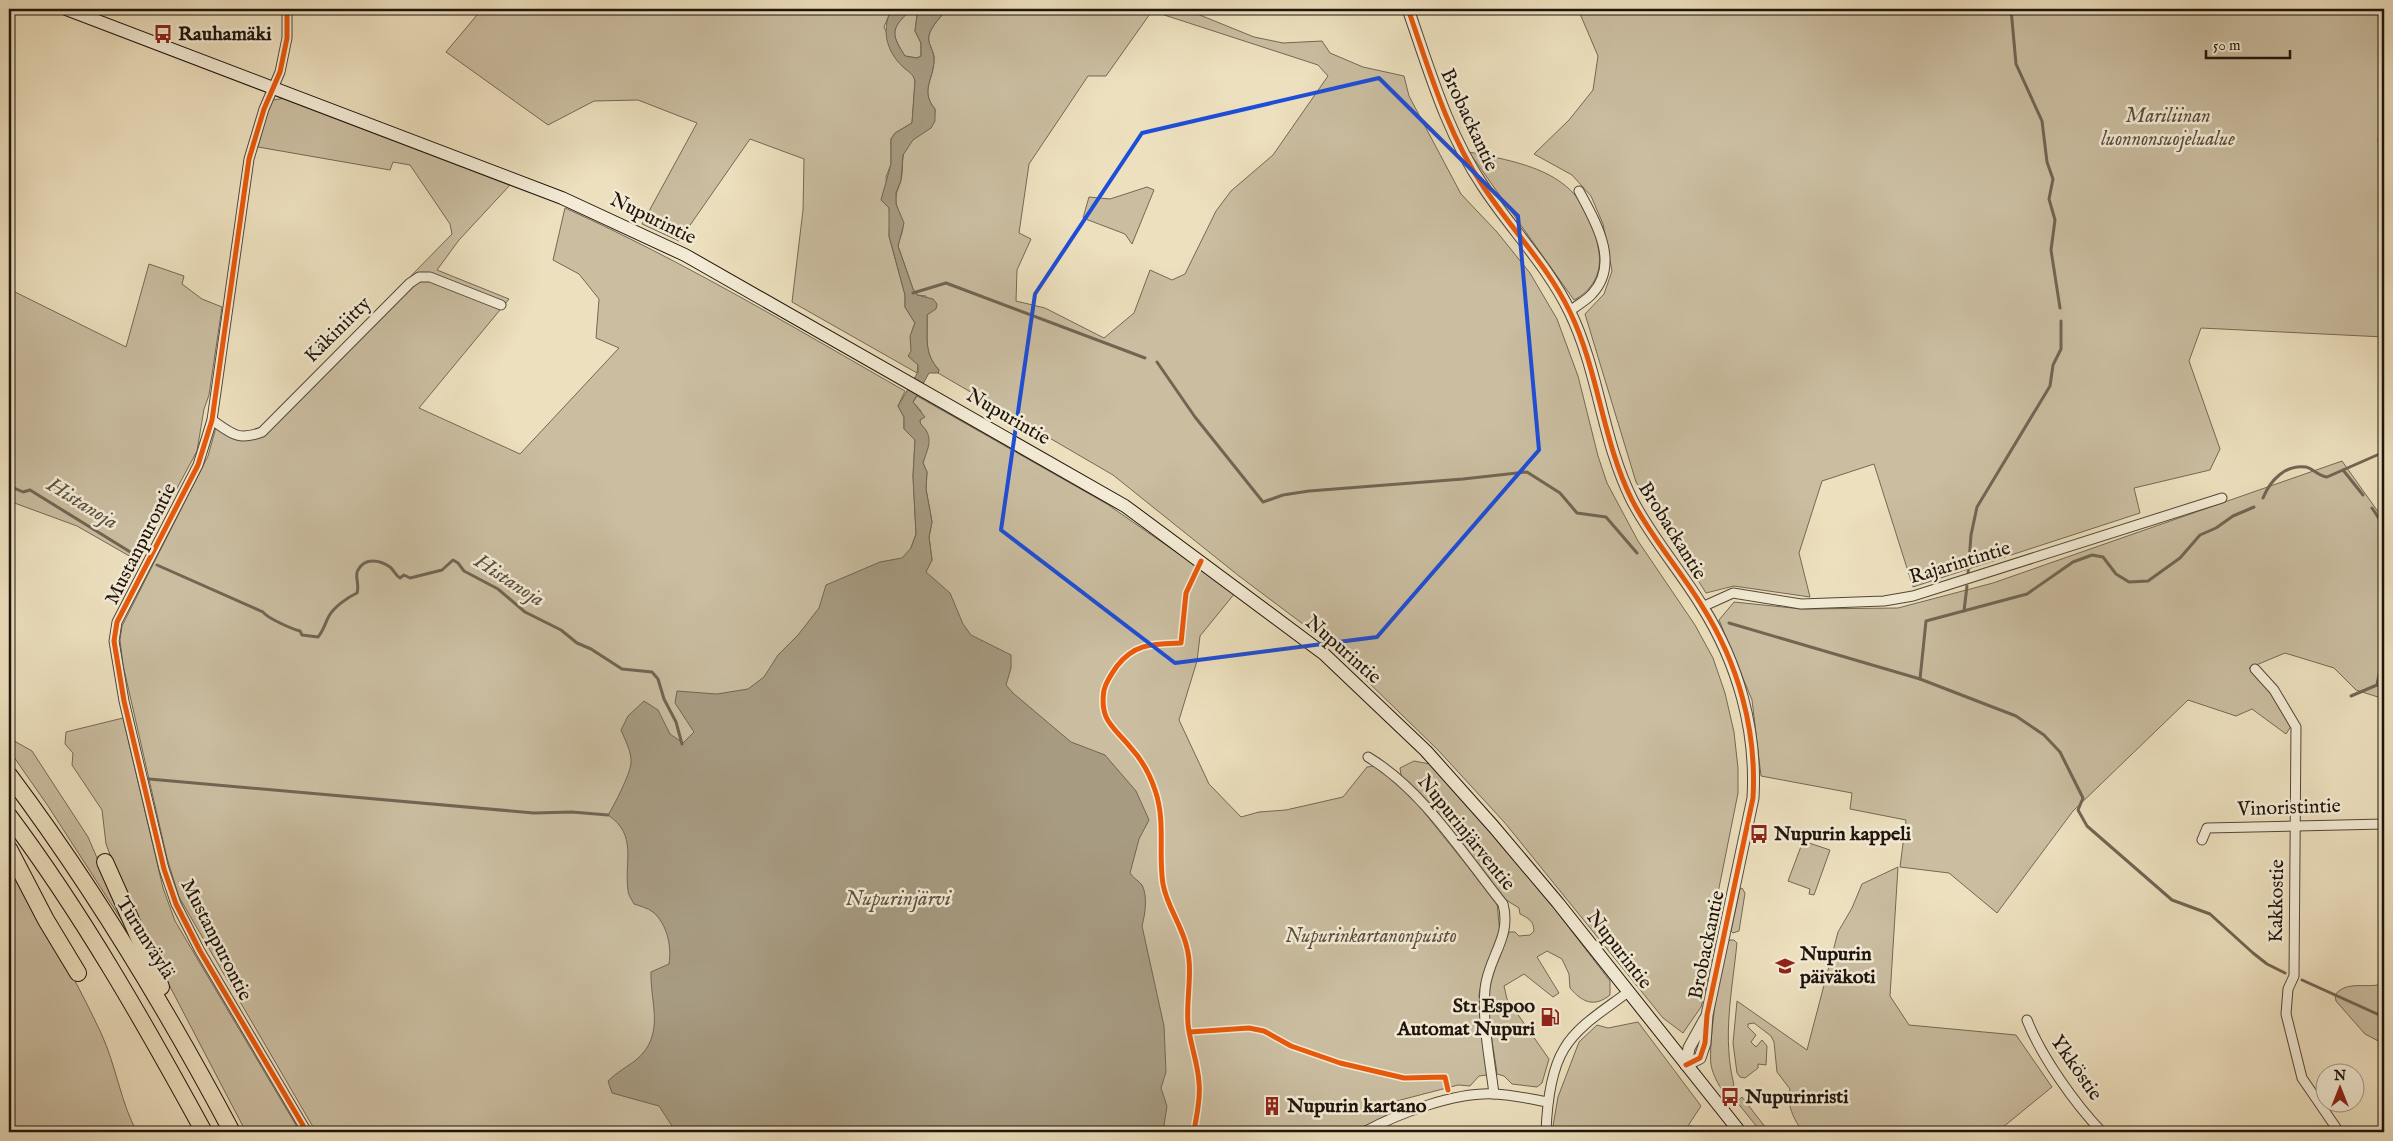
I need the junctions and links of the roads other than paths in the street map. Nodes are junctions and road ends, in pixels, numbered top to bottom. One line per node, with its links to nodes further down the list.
1 (66, 9): 4 (main road, Nupurintie)
2 (286, 9): 4 (street, Mustanpurontie)
3 (1408, 9): 7 (street, Brobackantie)
4 (274, 87): 8 (street, Mustanpurontie); 21 (main road, Nupurintie)
5 (1579, 190): 7 (street)
6 (501, 305): 8 (street, Käkiniitty)
7 (1570, 310): 10 (street, Brobackantie)
8 (212, 420): 29 (street, Mustanpurontie)
9 (2222, 498): 10 (street, Rajarintintie)
10 (1702, 607): 24 (street, Brobackantie)
11 (2255, 669): 16 (street, Kakkostie)
12 (1368, 757): 25 (street, Nupurinjärventie)
13 (9, 774): 23 (highway, Turunväylä)
14 (9, 816): 27 (highway)
15 (2384, 824): 16 (street, Vinoristintie)
16 (2295, 825): 17 (street, Vinoristintie); 34 (street, Kakkostie)
17 (2202, 840)
18 (9, 850): 20 (highway)
19 (105, 862): 23 (highway)
20 (78, 973)
21 (1628, 992): 24 (main road, Nupurintie); 26 (street)
22 (2027, 1020): 33 (street, Ykköstie)
23 (191, 1055): 28 (highway, Turunväylä)
24 (1686, 1065): 32 (main road, Nupurintie)
25 (1494, 1094): 26 (street); 30 (street)
26 (1548, 1102): 31 (street)
27 (204, 1132)
28 (232, 1132)
29 (308, 1132)
30 (1364, 1132)
31 (1546, 1132)
32 (1740, 1132)
33 (2102, 1132)
34 (2339, 1132)

